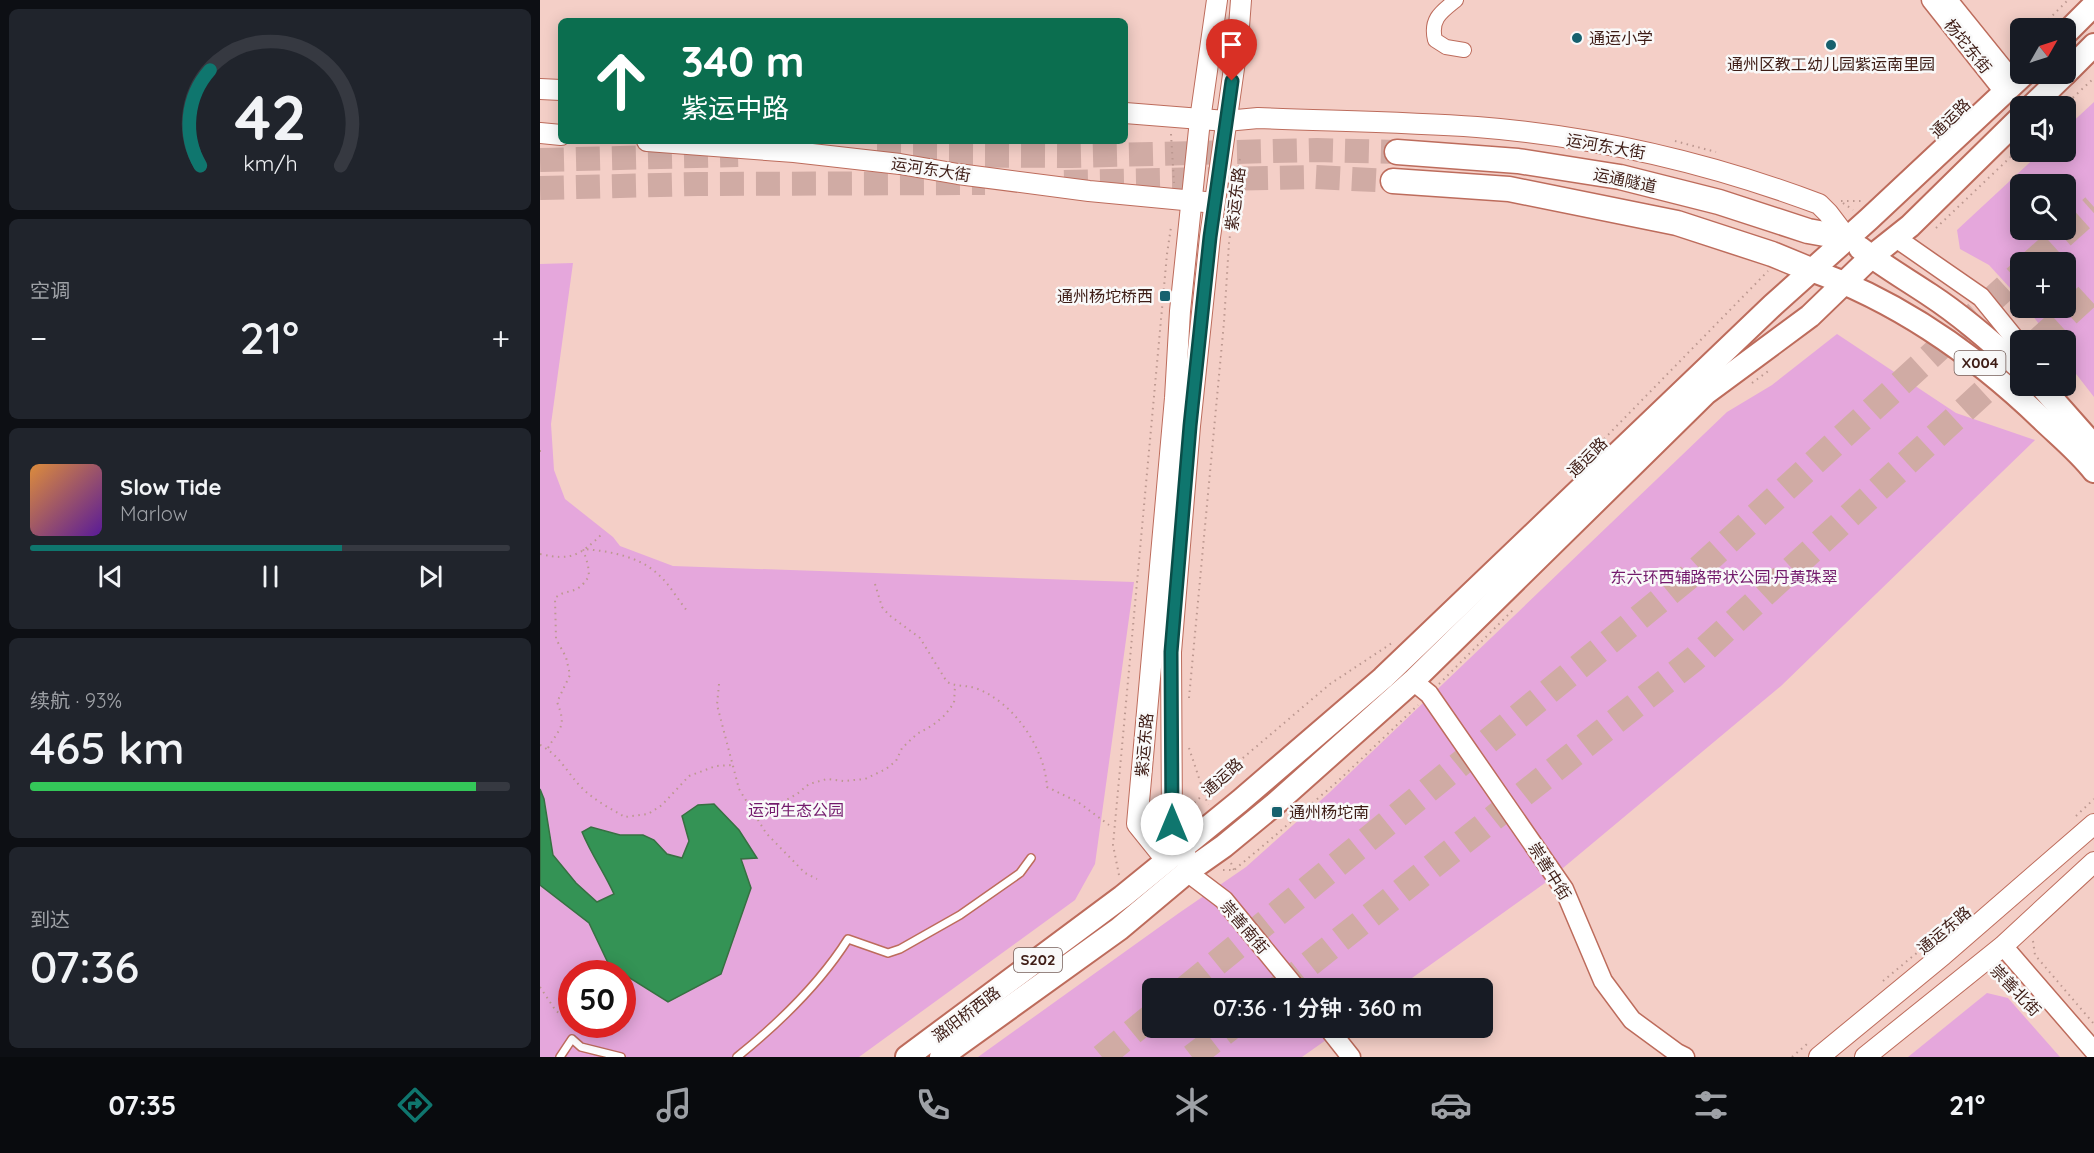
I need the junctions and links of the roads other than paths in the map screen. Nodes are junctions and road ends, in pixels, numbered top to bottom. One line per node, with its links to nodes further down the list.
1 (1217, 0): 19 (main road, 紫运东路)
2 (1241, 0): 20 (main road, 紫运东路)
3 (1456, 0): 9 (street)
4 (1931, 0): 11 (street, 杨坨东街)
5 (1948, 0): 12 (street, 杨坨东街)
6 (2094, 4): 7 (main road)
7 (2076, 23)
8 (2094, 45): 10 (main road)
9 (1464, 50)
10 (2076, 62)
11 (2010, 78)
12 (2010, 78)
13 (2010, 80): 29 (main road, 通运路)
14 (2054, 84): 17 (main road)
15 (540, 89): 16 (main road)
16 (558, 90)
17 (2042, 96)
18 (1128, 113): 19 (main road, 运河东大街 / X004)
19 (1200, 120): 20 (main road, 运河东大街 / X004); 27 (main road, 紫运东路)
20 (1226, 122): 28 (main road, 紫运东路); 29 (main road, 运河东大街 / X004)
21 (2010, 128): 30 (main road)
22 (540, 133): 23 (main road)
23 (558, 135)
24 (687, 144): 27 (main road, 运河东大街)
25 (1397, 153): 29 (highway, 运通隧道)
26 (1393, 181): 32 (highway, 运通隧道)
27 (1183, 199): 28 (main road, 运河东大街); 43 (main road, 紫运东路)
28 (1215, 204): 41 (main road, 紫运东路)
29 (1847, 238): 31 (main road, 运河东大街 / X004); 32 (main road, 通运路)
30 (1896, 238): 31 (main road); 34 (street)
31 (1871, 257): 33 (main road); 35 (main road, 运河东大街 / X004)
32 (1811, 270): 33 (main road, X004); 41 (main road, 通运路)
33 (1845, 282): 38 (main road, X004); 39 (main road)
34 (2010, 332)
35 (2010, 359)
36 (2051, 396): 37 (main road)
37 (2094, 446)
38 (2094, 471)
39 (1421, 688): 45 (main road); 57 (street, 崇善中街)
40 (2094, 824): 49 (main road, 通运东路)
41 (1184, 845): 43 (main road, 通运路); 45 (main road, 紫运东路)
42 (1031, 858): 53 (lane)
43 (1166, 860): 45 (main road, 紫运东路); 54 (main road, 潞阳桥西路 / S202)
44 (2094, 862): 46 (main road)
45 (1187, 872): 47 (street, 崇善南街); 55 (main road, 潞阳桥西路 / S202)
46 (2003, 946): 50 (street, 崇善北街); 58 (main road)
47 (1288, 978)
48 (1336, 1038): 56 (street)
49 (1814, 1050)
50 (2094, 1051)
51 (560, 1057): 52 (lane)
52 (621, 1057)
53 (737, 1057)
54 (907, 1057)
55 (941, 1057)
56 (1351, 1057)
57 (1685, 1057)
58 (1864, 1057)

